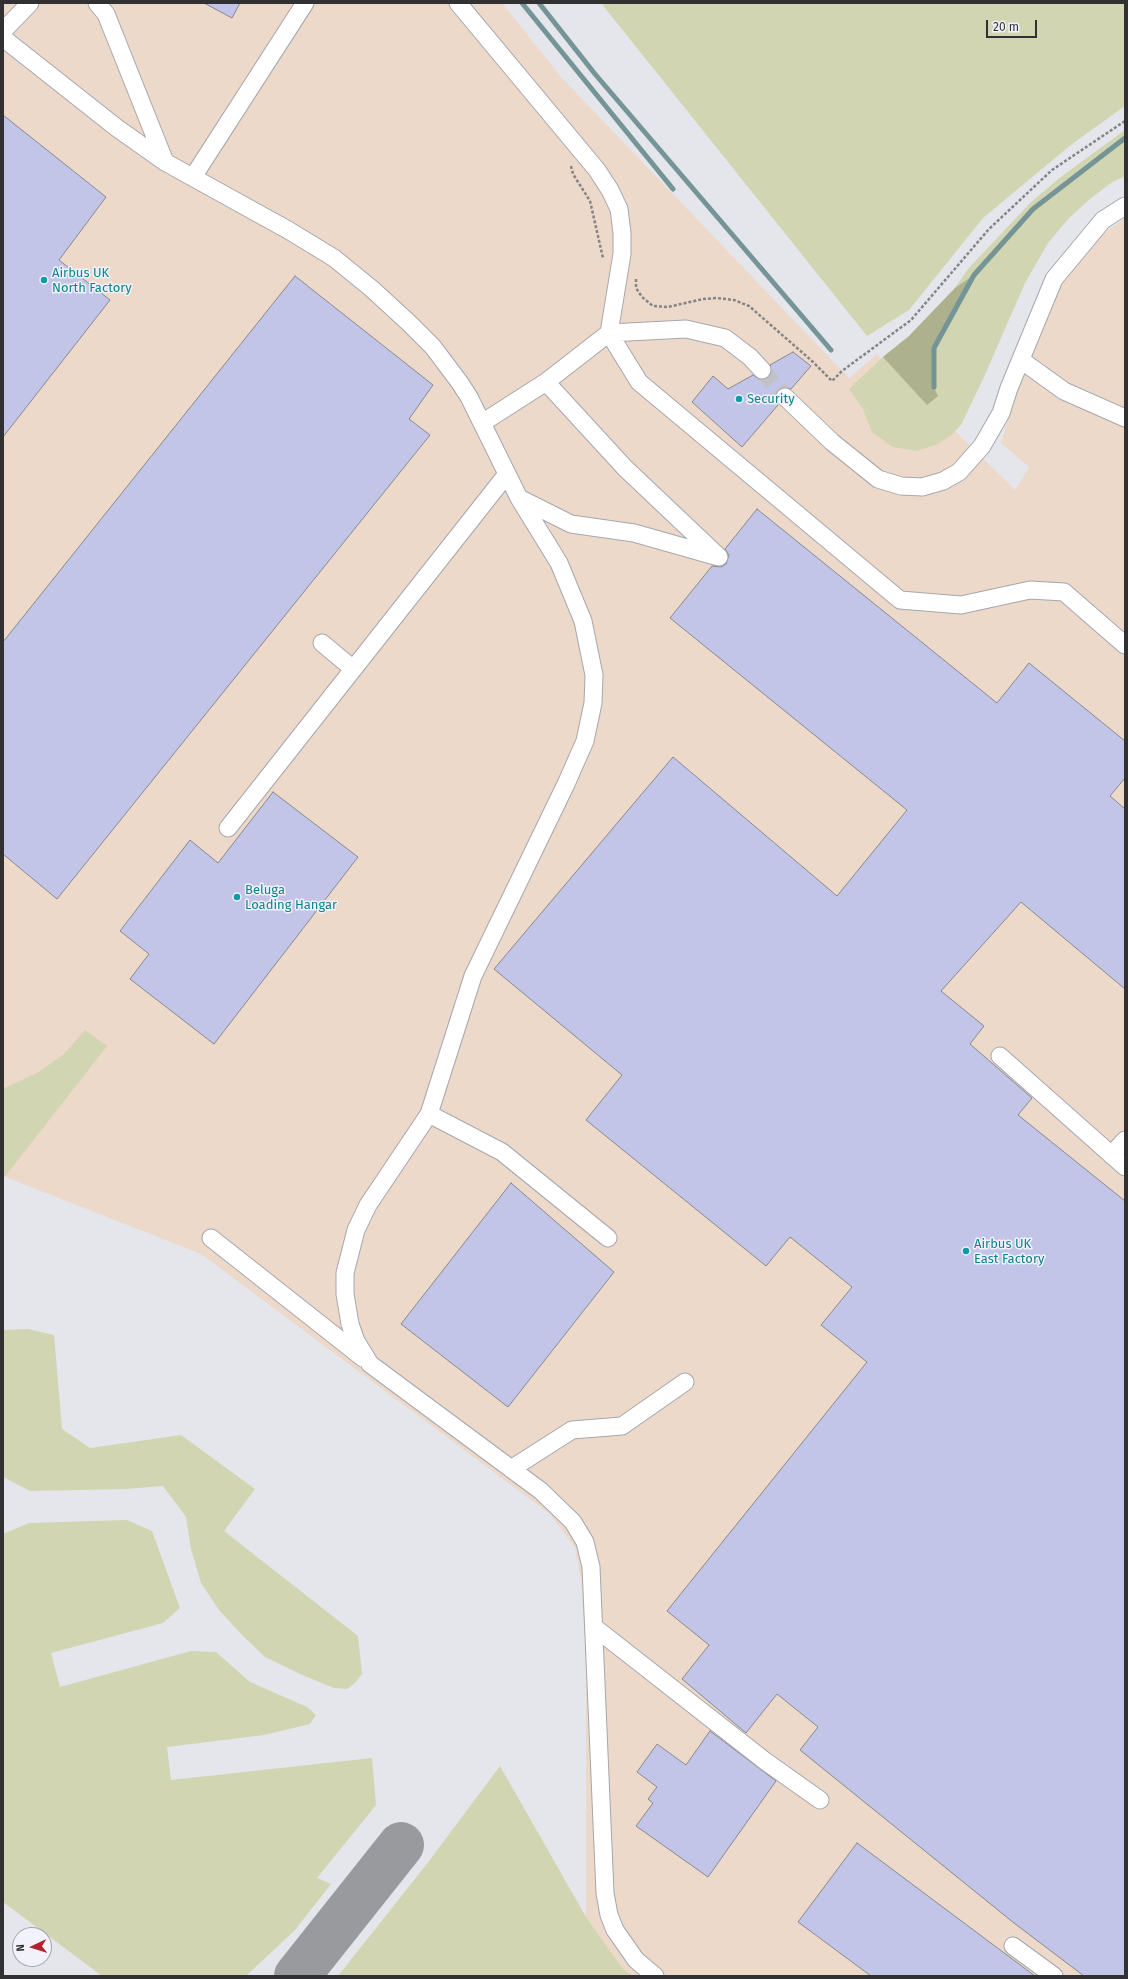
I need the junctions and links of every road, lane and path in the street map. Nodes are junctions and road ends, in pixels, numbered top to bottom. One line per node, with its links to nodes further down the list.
1 (30, 3): 5 (street)
2 (97, 3): 9 (street)
3 (305, 3): 10 (street)
4 (458, 3): 12 (street)
5 (3, 30)
6 (3, 38): 9 (street)
7 (1125, 121): 12 (path)
8 (570, 161): 12 (path)
9 (165, 162): 10 (street)
10 (193, 177): 19 (street)
11 (1125, 206): 14 (street)
12 (621, 265): 13 (street)
13 (609, 334): 15 (street); 16 (street); 23 (street)
14 (1021, 360): 17 (street); 18 (street)
15 (762, 370)
16 (546, 382): 19 (street); 21 (street)
17 (785, 397)
18 (1125, 418)
19 (482, 423): 20 (street)
20 (507, 474): 21 (street); 24 (street)
21 (519, 498): 27 (street)
22 (322, 643): 24 (street)
23 (1125, 645)
24 (352, 668): 25 (street)
25 (228, 828)
26 (1000, 1056): 29 (street)
27 (429, 1114): 32 (street); 33 (street)
28 (1125, 1140): 29 (street)
29 (1111, 1154): 30 (street)
30 (1125, 1167)
31 (212, 1238): 33 (street)
32 (608, 1238)
33 (370, 1364): 35 (street)
34 (685, 1382): 35 (street)
35 (511, 1469): 36 (street)
36 (594, 1627): 37 (street); 39 (street)
37 (820, 1800)
38 (1013, 1946): 40 (street)
39 (655, 1976)
40 (1054, 1976)

